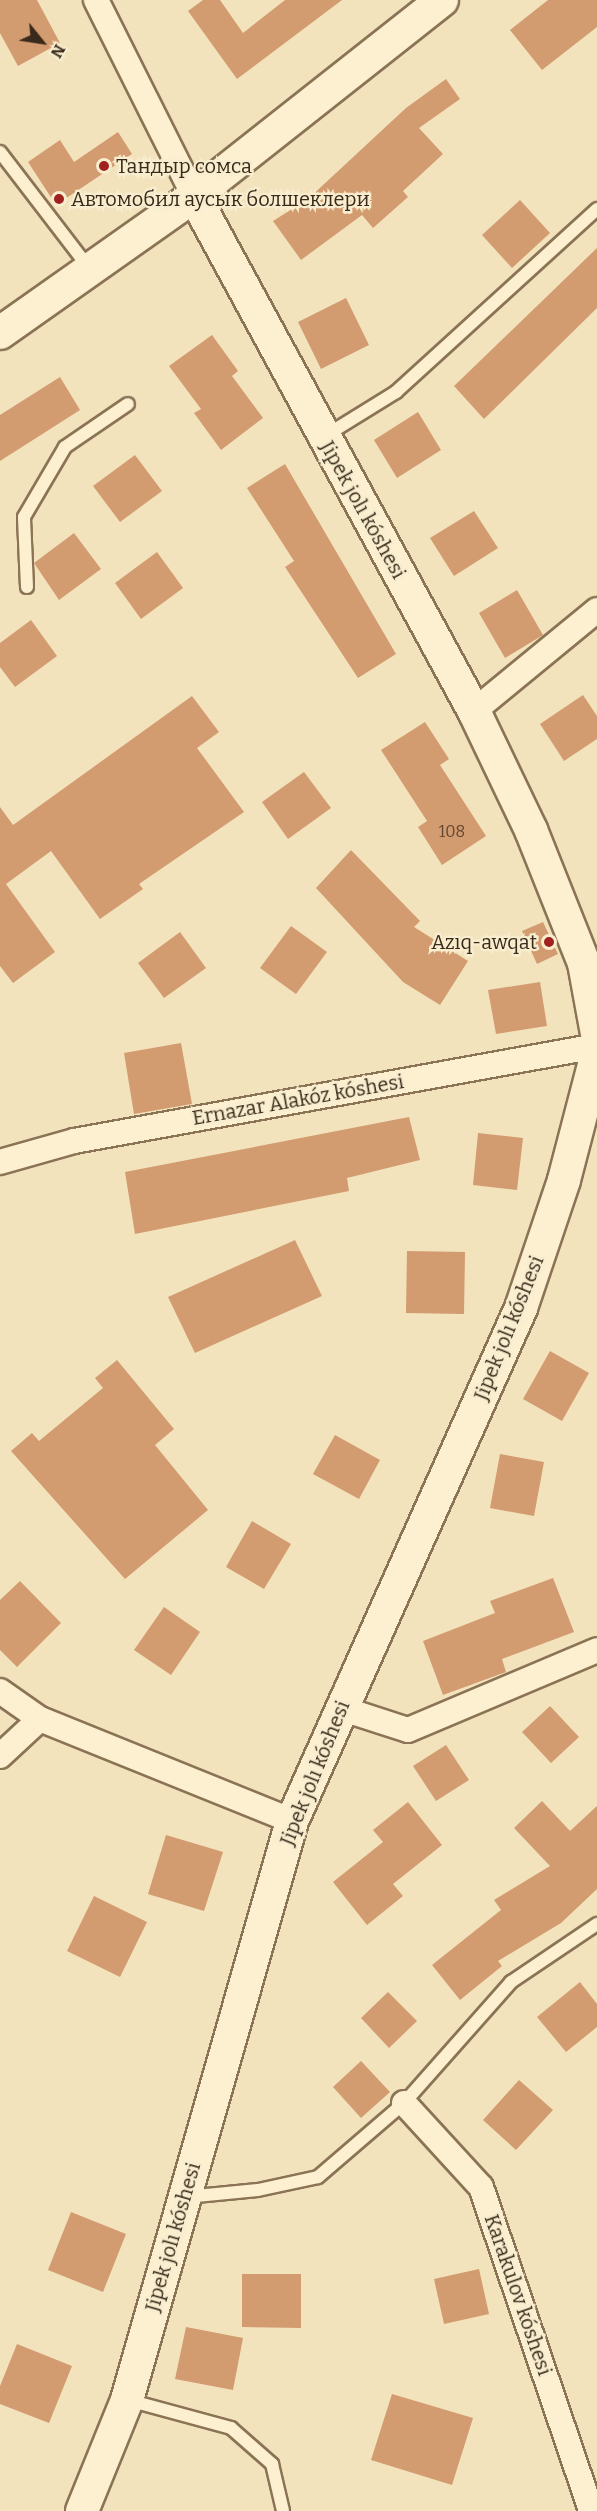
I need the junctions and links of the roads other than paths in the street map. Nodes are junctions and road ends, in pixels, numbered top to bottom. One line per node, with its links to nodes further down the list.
1 (96, 0): 4 (street, Jipek jolı kóshesi)
2 (442, 0): 4 (street)
3 (0, 152): 6 (lane)
4 (194, 196): 6 (street); 9 (street, Jipek jolı kóshesi)
5 (597, 209): 9 (lane)
6 (89, 268): 7 (street)
7 (0, 333)
8 (128, 404): 10 (lane)
9 (323, 438): 12 (street, Jipek jolı kóshesi)
10 (27, 587)
11 (597, 610): 12 (street)
12 (474, 711): 13 (street, Jipek jolı kóshesi)
13 (597, 1034)
14 (597, 1046): 16 (street, Ernazar Alakóz kóshesi)
15 (597, 1053): 19 (street, Jipek jolı kóshesi)
16 (0, 1162)
17 (597, 1650): 19 (street)
18 (0, 1691): 20 (street)
19 (340, 1708): 22 (street, Jipek jolı kóshesi)
20 (40, 1719): 21 (street); 22 (street)
21 (0, 1756)
22 (292, 1821): 25 (street, Jipek jolı kóshesi)
23 (597, 1924): 24 (lane)
24 (404, 2103): 25 (lane); 29 (street, Karakulov kóshesi)
25 (184, 2197): 26 (street, Jipek jolı kóshesi)
26 (127, 2400): 27 (street, Jipek jolı kóshesi); 28 (lane)
27 (82, 2511)
28 (283, 2511)
29 (591, 2511)

